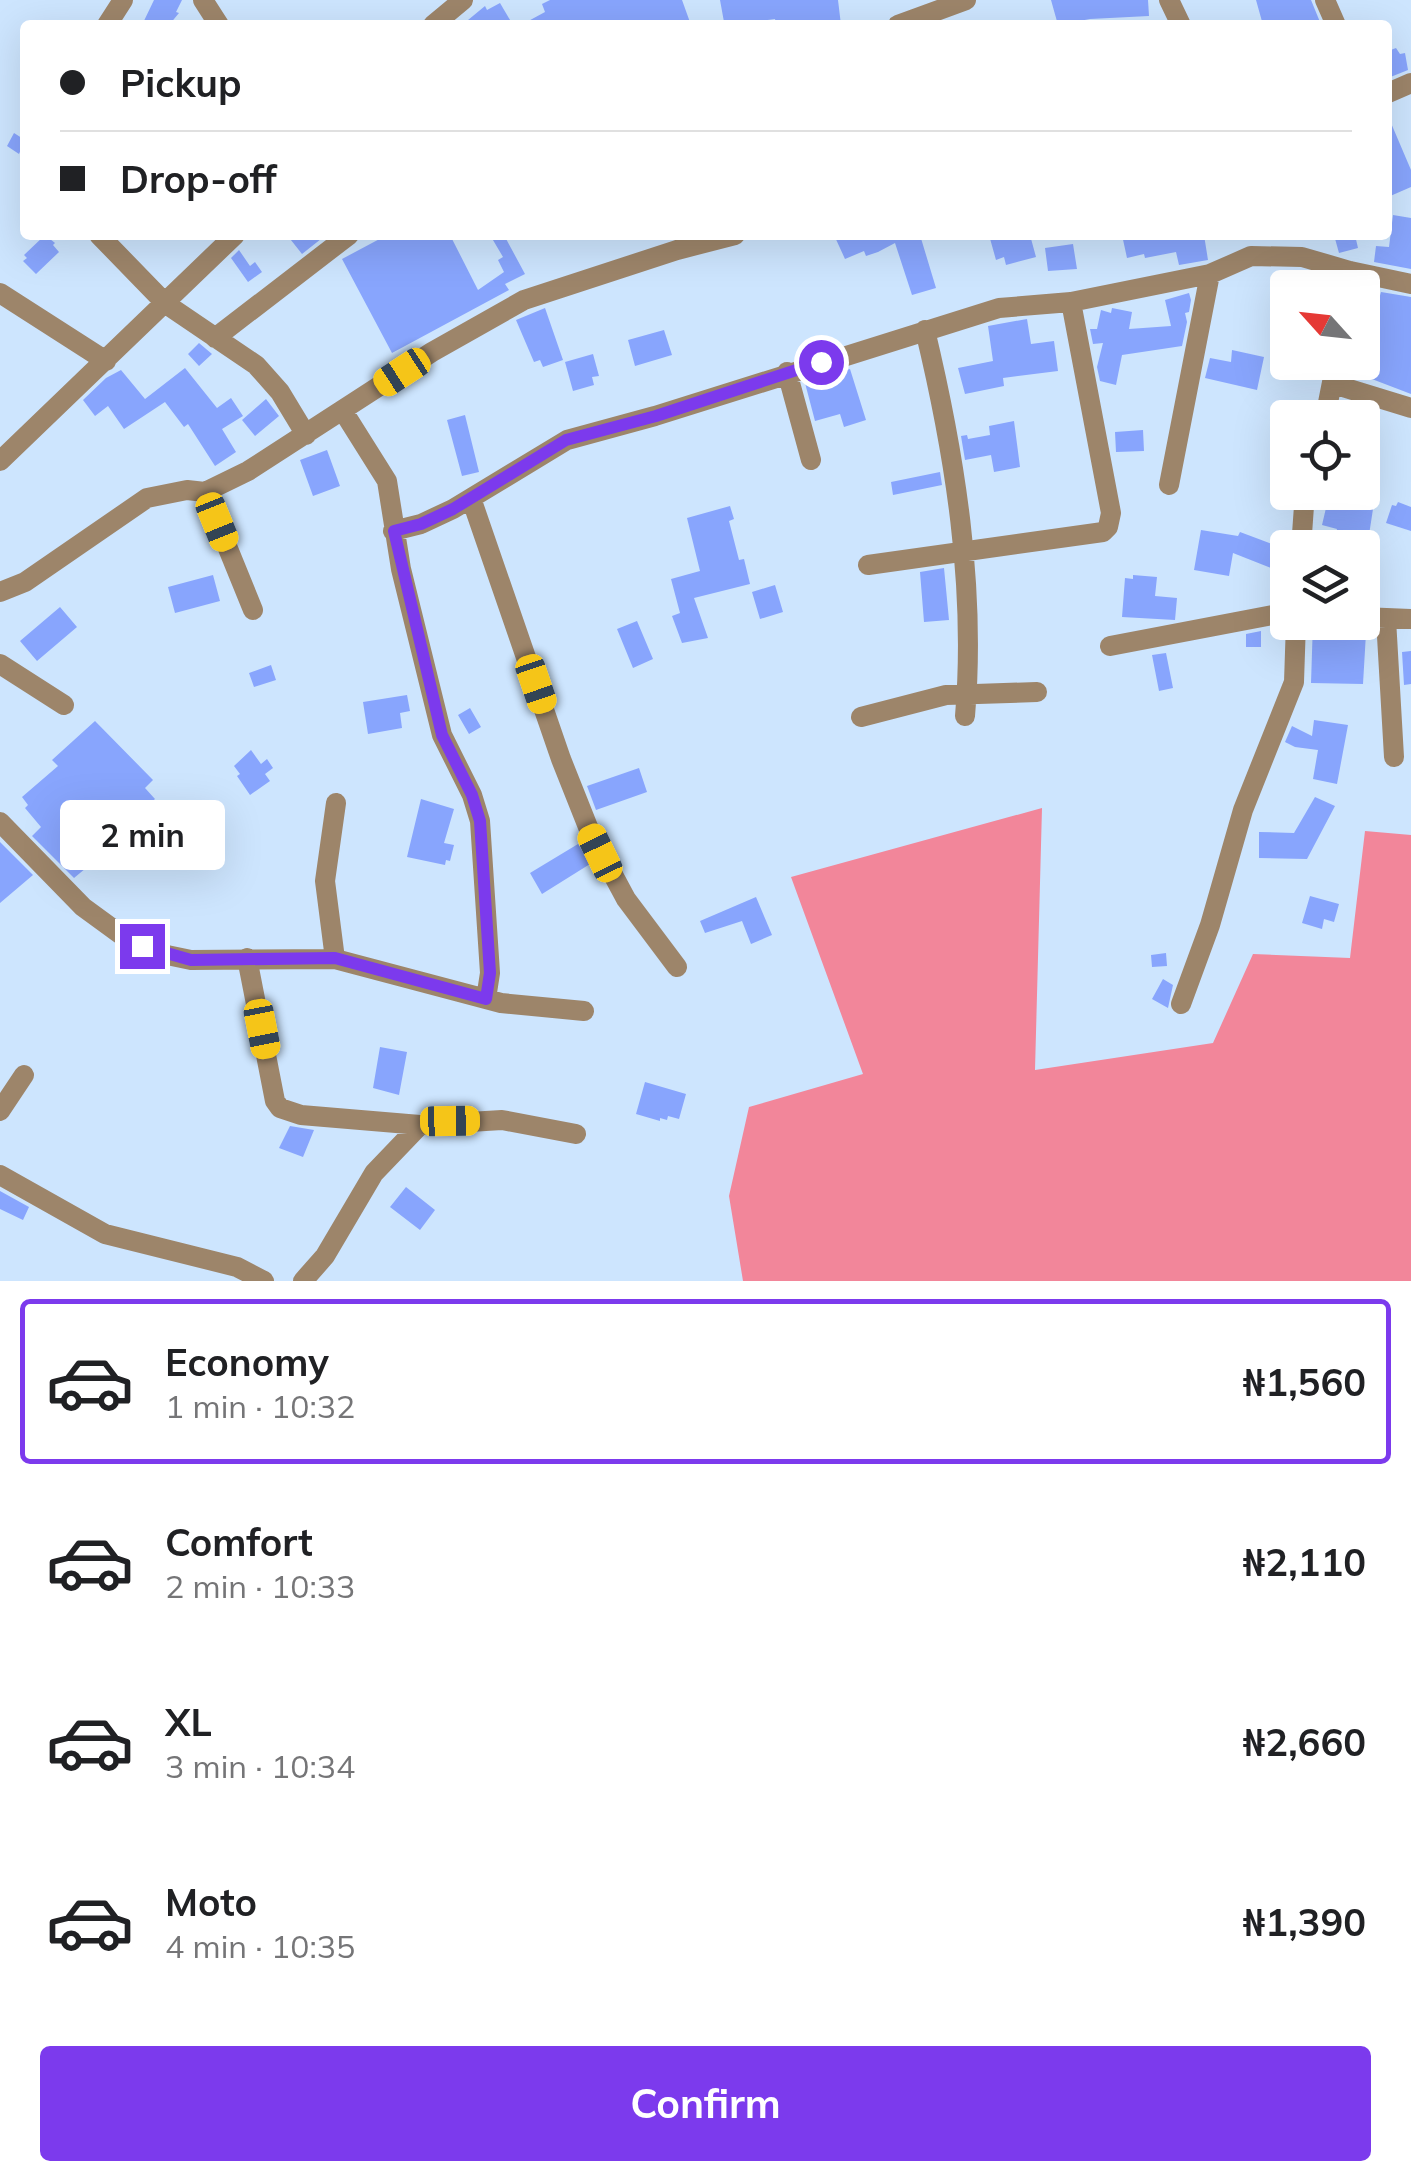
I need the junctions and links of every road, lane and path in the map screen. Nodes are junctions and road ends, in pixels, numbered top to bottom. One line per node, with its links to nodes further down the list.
1 (463, 0): 3 (street)
2 (966, 0): 4 (street)
3 (439, 20)
4 (912, 20)
5 (104, 240): 16 (street)
6 (230, 240): 16 (street)
7 (343, 240): 18 (street)
8 (671, 243): 23 (street)
9 (1249, 245): 10 (street); 11 (street)
10 (1328, 270)
11 (1210, 274): 15 (street); 27 (street)
12 (1380, 282): 13 (street)
13 (1411, 284)
14 (0, 293): 19 (street)
15 (1071, 302): 17 (street); 31 (street)
16 (166, 304): 18 (street); 19 (street)
17 (925, 330): 20 (street); 31 (street)
18 (216, 338): 24 (street)
19 (106, 360): 26 (street)
20 (787, 372): 25 (street); 29 (street)
21 (1349, 380): 22 (street)
22 (1411, 408)
23 (343, 411): 24 (street); 30 (street)
24 (306, 436): 28 (street)
25 (812, 460)
26 (0, 462)
27 (1170, 485)
28 (205, 492): 33 (street); 34 (street)
29 (471, 498): 30 (street); 52 (street)
30 (394, 531): 53 (street)
31 (963, 551): 32 (street); 43 (street)
32 (868, 564)
33 (0, 592)
34 (253, 610)
35 (1270, 615): 40 (street)
36 (1380, 618): 37 (street)
37 (1386, 619): 38 (street); 47 (street)
38 (1411, 619)
39 (1295, 640): 54 (street)
40 (1110, 646)
41 (0, 664): 44 (street)
42 (1037, 692): 43 (street)
43 (967, 694): 45 (street); 46 (street)
44 (64, 705)
45 (965, 716)
46 (861, 717)
47 (1394, 756)
48 (336, 803): 51 (street)
49 (0, 822): 50 (street)
50 (248, 958): 51 (street); 58 (street)
51 (335, 958): 53 (street)
52 (677, 967)
53 (486, 999): 55 (street)
54 (1181, 1004)
55 (584, 1011)
56 (24, 1075): 57 (street)
57 (0, 1112)
58 (420, 1125): 59 (street); 62 (street)
59 (576, 1134)
60 (0, 1174): 61 (street)
61 (264, 1281)
62 (303, 1281)

